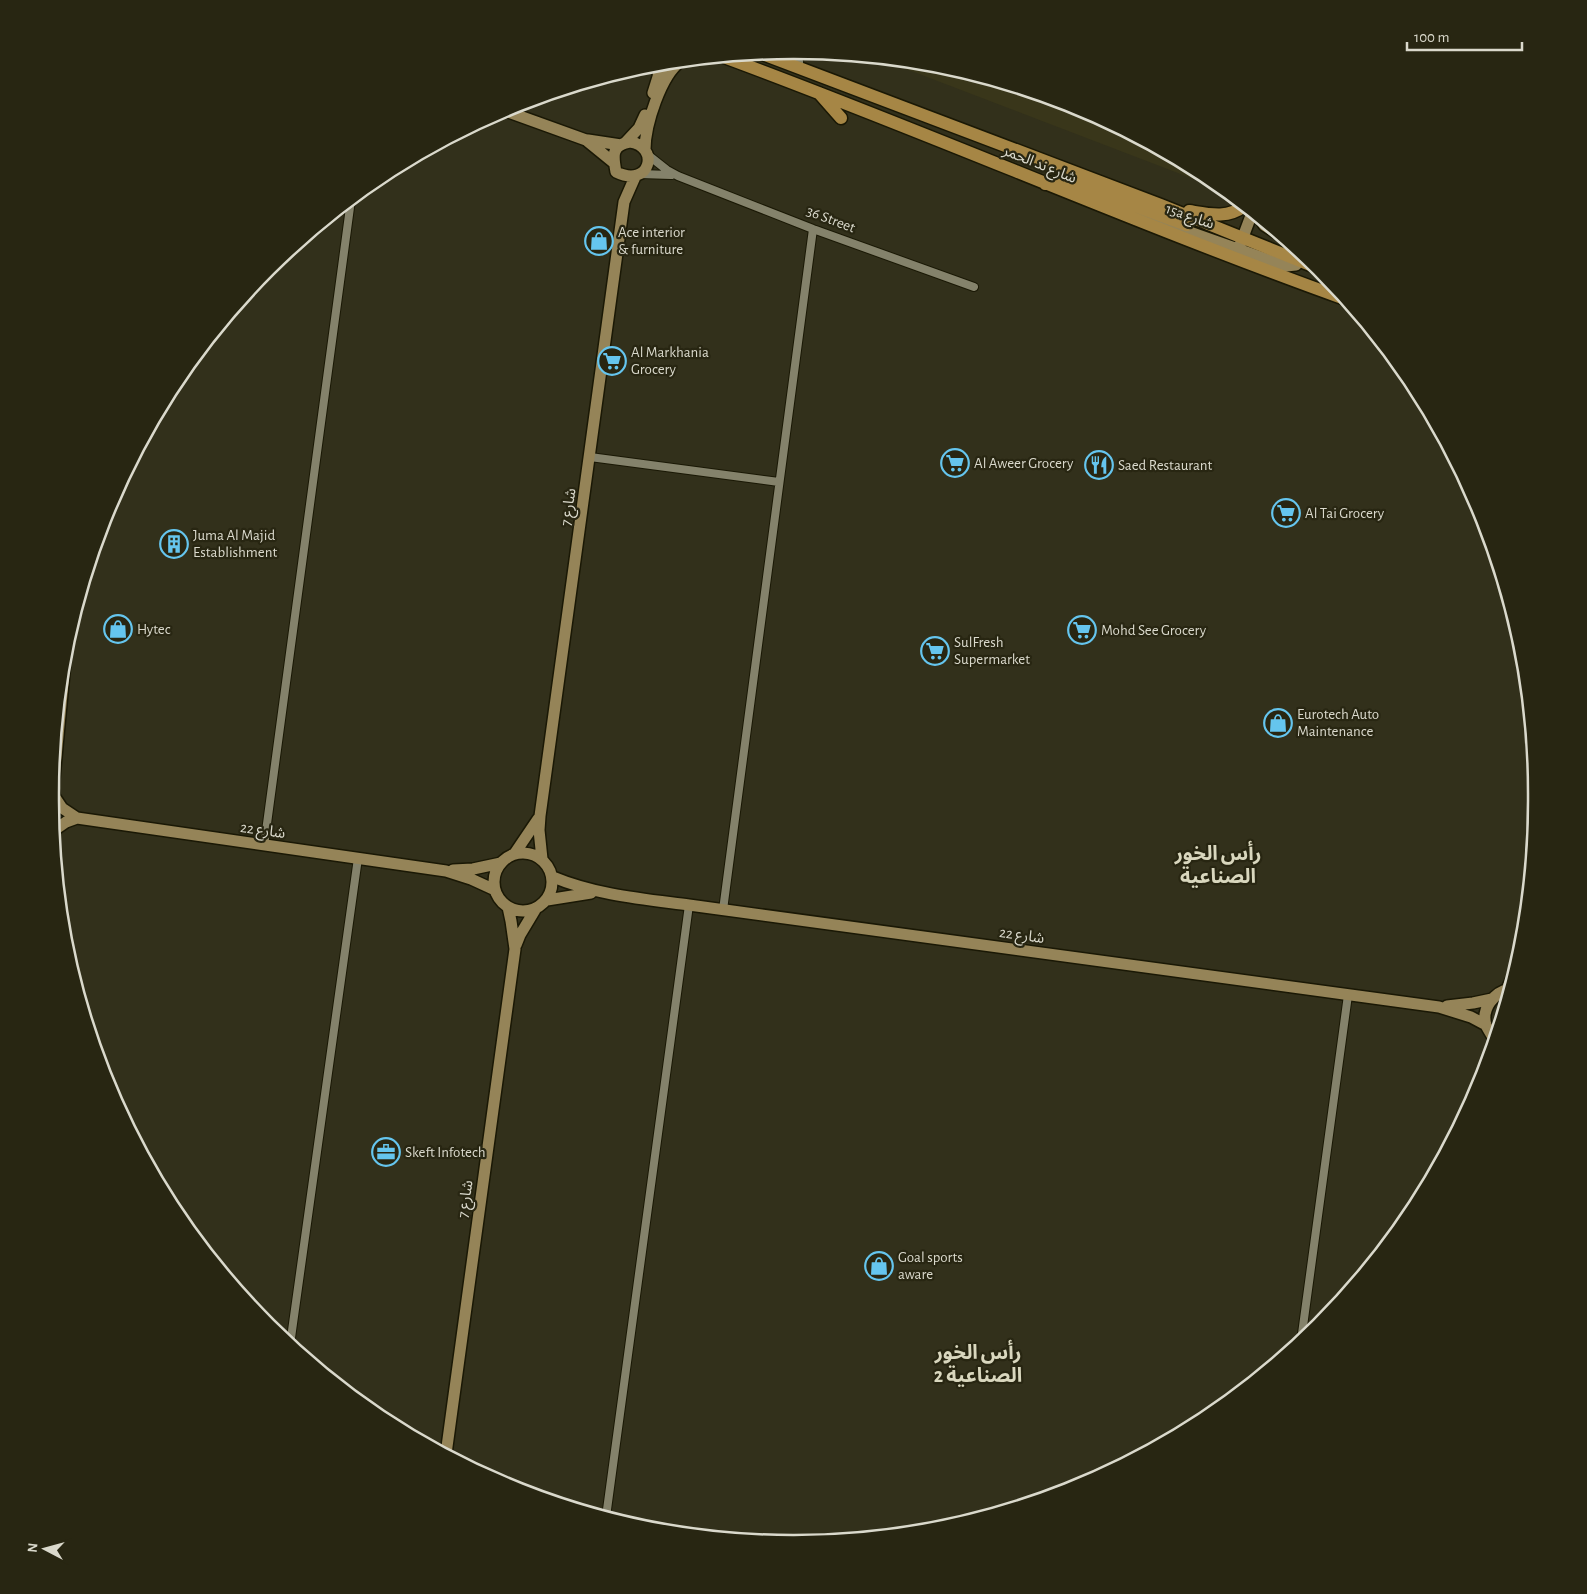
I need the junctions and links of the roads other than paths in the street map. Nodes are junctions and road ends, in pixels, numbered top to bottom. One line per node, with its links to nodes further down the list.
1 (777, 59): 6 (main road, شارع ند الحمر)
2 (793, 59): 6 (street)
3 (735, 61): 7 (main road, شارع ند الحمر)
4 (673, 69): 12 (street)
5 (659, 72): 11 (street)
6 (824, 77): 18 (main road, شارع ند الحمر)
7 (818, 91): 9 (main road); 16 (main road, شارع ند الحمر)
8 (514, 114): 10 (street)
9 (841, 118)
10 (586, 140): 11 (street); 13 (street)
11 (622, 144): 12 (street); 13 (street)
12 (646, 152): 14 (street); 15 (street, 36 Street)
13 (614, 167): 14 (street); 17 (street, شارع 7)
14 (637, 176): 15 (street, 36 Street); 17 (street, شارع 7)
15 (678, 176): 22 (street, 36 Street)
16 (1045, 184): 23 (main road); 24 (main road, شارع ند الحمر)
17 (624, 202): 30 (street, شارع 7)
18 (1161, 205): 20 (main road); 23 (main road, شارع ند الحمر)
19 (349, 209): 36 (street)
20 (1238, 209)
21 (1250, 219): 24 (street)
22 (813, 229): 28 (street, 36 Street); 31 (street)
23 (1220, 230): 24 (main road, شارع ند الحمر)
24 (1242, 250): 25 (main road, شارع ند الحمر); 27 (main road, شارع ند الحمر)
25 (1295, 257)
26 (1309, 271): 27 (main road)
27 (1295, 281): 29 (main road, شارع ند الحمر)
28 (974, 287)
29 (1332, 294)
30 (590, 457): 31 (street); 33 (street, شارع 7)
31 (779, 482): 49 (street)
32 (59, 803): 34 (street)
33 (540, 816): 37 (street); 39 (street, شارع 7)
34 (77, 818): 35 (street); 36 (street, شارع 22)
35 (60, 826)
36 (264, 846): 38 (street, شارع 22)
37 (516, 853): 39 (street); 40 (street)
38 (358, 858): 41 (street, شارع 22); 58 (street)
39 (542, 859): 42 (street)
40 (500, 863): 41 (street, شارع 22); 43 (street)
41 (446, 871): 43 (street, شارع 22)
42 (553, 877): 44 (street, شارع 22); 45 (street)
43 (495, 890): 47 (street)
44 (600, 892): 45 (street, شارع 22); 46 (street, شارع 22)
45 (547, 900): 48 (street)
46 (689, 906): 49 (street, شارع 22); 60 (street)
47 (508, 907): 48 (street); 50 (street, شارع 7)
48 (535, 910): 50 (street, شارع 7)
49 (723, 910): 52 (street, شارع 22)
50 (514, 949): 59 (street, شارع 7)
51 (1503, 991): 53 (street)
52 (1348, 995): 54 (street, شارع 22); 57 (street)
53 (1492, 999): 54 (street, شارع 22); 55 (street)
54 (1439, 1007): 55 (street, شارع 22)
55 (1486, 1026): 56 (street)
56 (1490, 1033)
57 (1303, 1330)
58 (291, 1336)
59 (447, 1448)
60 (607, 1511)

